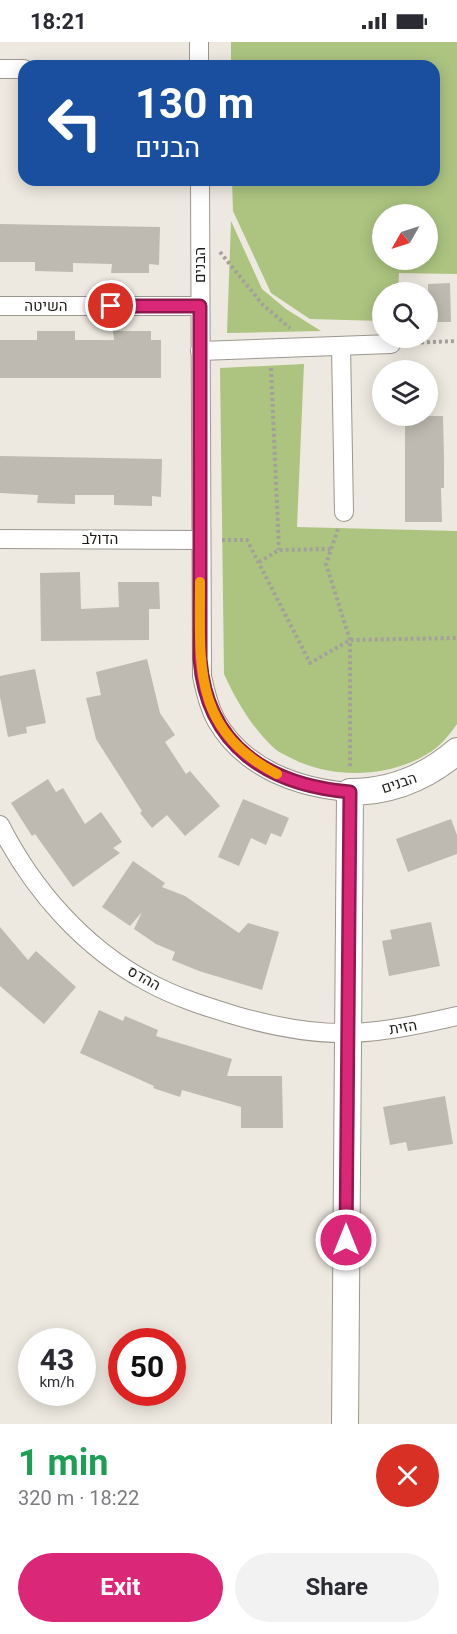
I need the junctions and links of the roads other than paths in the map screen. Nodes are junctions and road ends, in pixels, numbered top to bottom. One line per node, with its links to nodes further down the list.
1 (199, 42): 2 (street)
2 (199, 60)
3 (0, 69): 4 (street)
4 (18, 69)
5 (200, 186): 7 (street, הבנים)
6 (0, 306): 7 (street, השיטה)
7 (200, 306): 10 (street, הבנים)
8 (372, 345): 9 (street)
9 (341, 346): 10 (street); 11 (street)
10 (200, 351): 13 (street, הבנים)
11 (344, 512)
12 (0, 539): 13 (street, הדולב)
13 (200, 540): 15 (street, הבנים)
14 (457, 751): 15 (main road, הבנים)
15 (350, 792): 18 (main road)
16 (0, 825): 18 (street, ההדס)
17 (457, 1016): 18 (street, הזית)
18 (347, 1033): 19 (main road)
19 (345, 1424)

